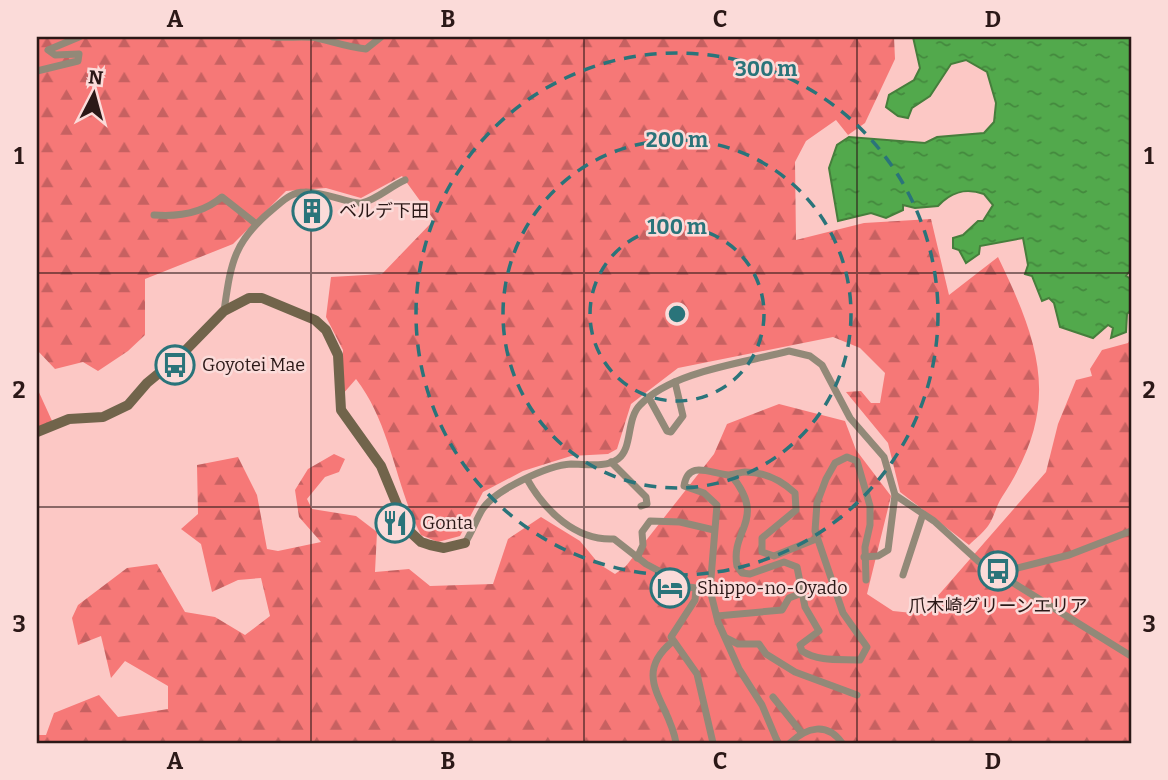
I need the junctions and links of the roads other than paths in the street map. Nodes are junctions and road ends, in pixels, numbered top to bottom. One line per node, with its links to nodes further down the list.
1 (79, 37): 4 (street)
2 (273, 37): 3 (street)
3 (381, 37)
4 (37, 71)
5 (405, 180): 7 (street)
6 (155, 215): 7 (street)
7 (255, 223): 8 (street)
8 (224, 311): 11 (main road); 21 (main road)
9 (675, 382): 10 (street); 10 (street); 15 (street)
10 (649, 398): 12 (street)
11 (37, 432)
12 (611, 462): 14 (street); 16 (street)
13 (731, 475): 18 (street); 20 (street); 29 (street)
14 (527, 479): 21 (street); 23 (street)
15 (895, 495): 17 (street); 22 (street)
16 (641, 506)
17 (923, 514): 24 (street); 25 (street)
18 (714, 530): 23 (street); 28 (street)
19 (1131, 531): 24 (street)
20 (816, 539): 22 (street); 29 (street)
21 (466, 543)
22 (864, 556): 26 (street)
23 (638, 558): 27 (street)
24 (998, 573): 33 (street)
25 (903, 575)
26 (866, 580)
27 (696, 589): 28 (street); 32 (street)
28 (710, 590): 30 (street)
29 (802, 593): 30 (street)
30 (717, 616): 31 (street)
31 (726, 638): 34 (street); 39 (street)
32 (672, 642): 37 (street); 38 (street)
33 (1131, 656)
34 (857, 695)
35 (772, 697): 36 (street)
36 (801, 732): 40 (street); 41 (street)
37 (676, 743)
38 (713, 743)
39 (778, 743)
40 (790, 743)
41 (842, 743)

